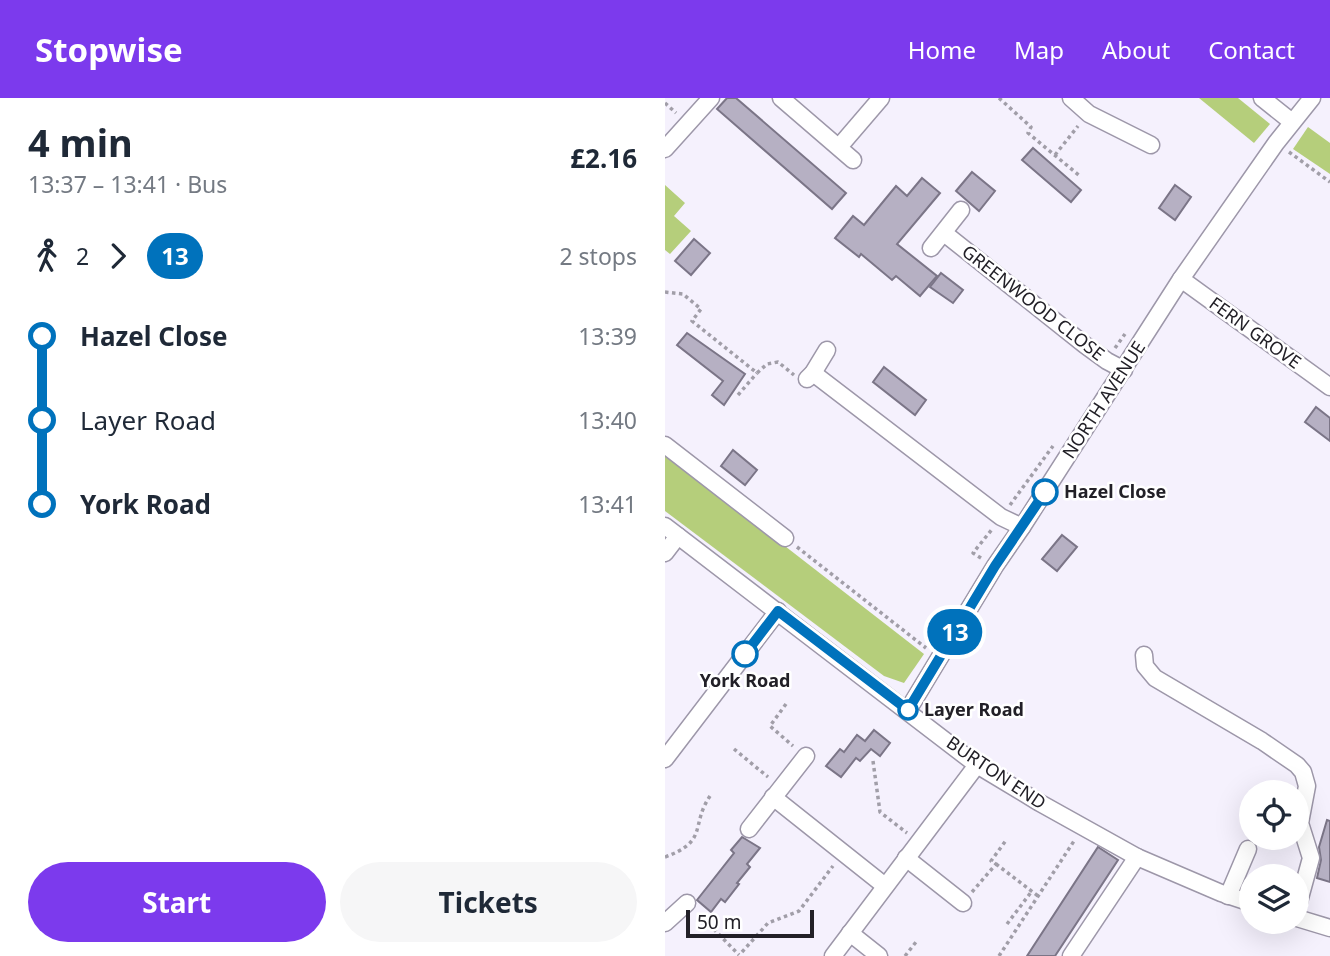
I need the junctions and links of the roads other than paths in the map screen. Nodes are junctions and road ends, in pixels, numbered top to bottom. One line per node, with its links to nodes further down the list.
1 (711, 98): 10 (street)
2 (781, 98): 9 (street)
3 (881, 98): 9 (street)
4 (1262, 98): 7 (street)
5 (1312, 98): 7 (street, NORTH AVENUE)
6 (1082, 104): 8 (street)
7 (1292, 122): 15 (street, NORTH AVENUE)
8 (1151, 145)
9 (839, 147): 11 (street)
10 (665, 149)
11 (853, 160)
12 (961, 210): 13 (street, GREENWOOD CLOSE)
13 (944, 233): 14 (street, GREENWOOD CLOSE); 17 (street, GREENWOOD CLOSE)
14 (931, 248)
15 (1181, 279): 17 (street, NORTH AVENUE); 18 (street, FERN GROVE)
16 (827, 350): 20 (street)
17 (1124, 370): 20 (street, NORTH AVENUE)
18 (1330, 387)
19 (665, 445): 22 (street)
20 (1022, 527): 26 (street, NORTH AVENUE)
21 (672, 531): 23 (street); 24 (street, BURTON END)
22 (785, 538)
23 (665, 553)
24 (778, 611): 26 (street, BURTON END); 28 (street)
25 (1145, 655): 35 (street)
26 (908, 710): 29 (street, BURTON END)
27 (806, 756): 30 (street)
28 (665, 759)
29 (977, 765): 33 (street, BURTON END); 34 (street)
30 (777, 792): 31 (street); 36 (street)
31 (749, 829)
32 (1248, 850): 37 (street)
33 (1137, 857): 37 (street, BURTON END); 47 (street)
34 (906, 858): 36 (street); 40 (street)
35 (1309, 866)
36 (885, 887): 44 (street)
37 (1228, 896): 38 (street, BURTON END)
38 (1239, 899)
39 (687, 902): 42 (street)
40 (963, 903)
41 (1309, 922): 43 (street)
42 (665, 923)
43 (1330, 928)
44 (850, 933): 45 (street); 46 (street)
45 (832, 956)
46 (879, 956)
47 (1071, 956)

